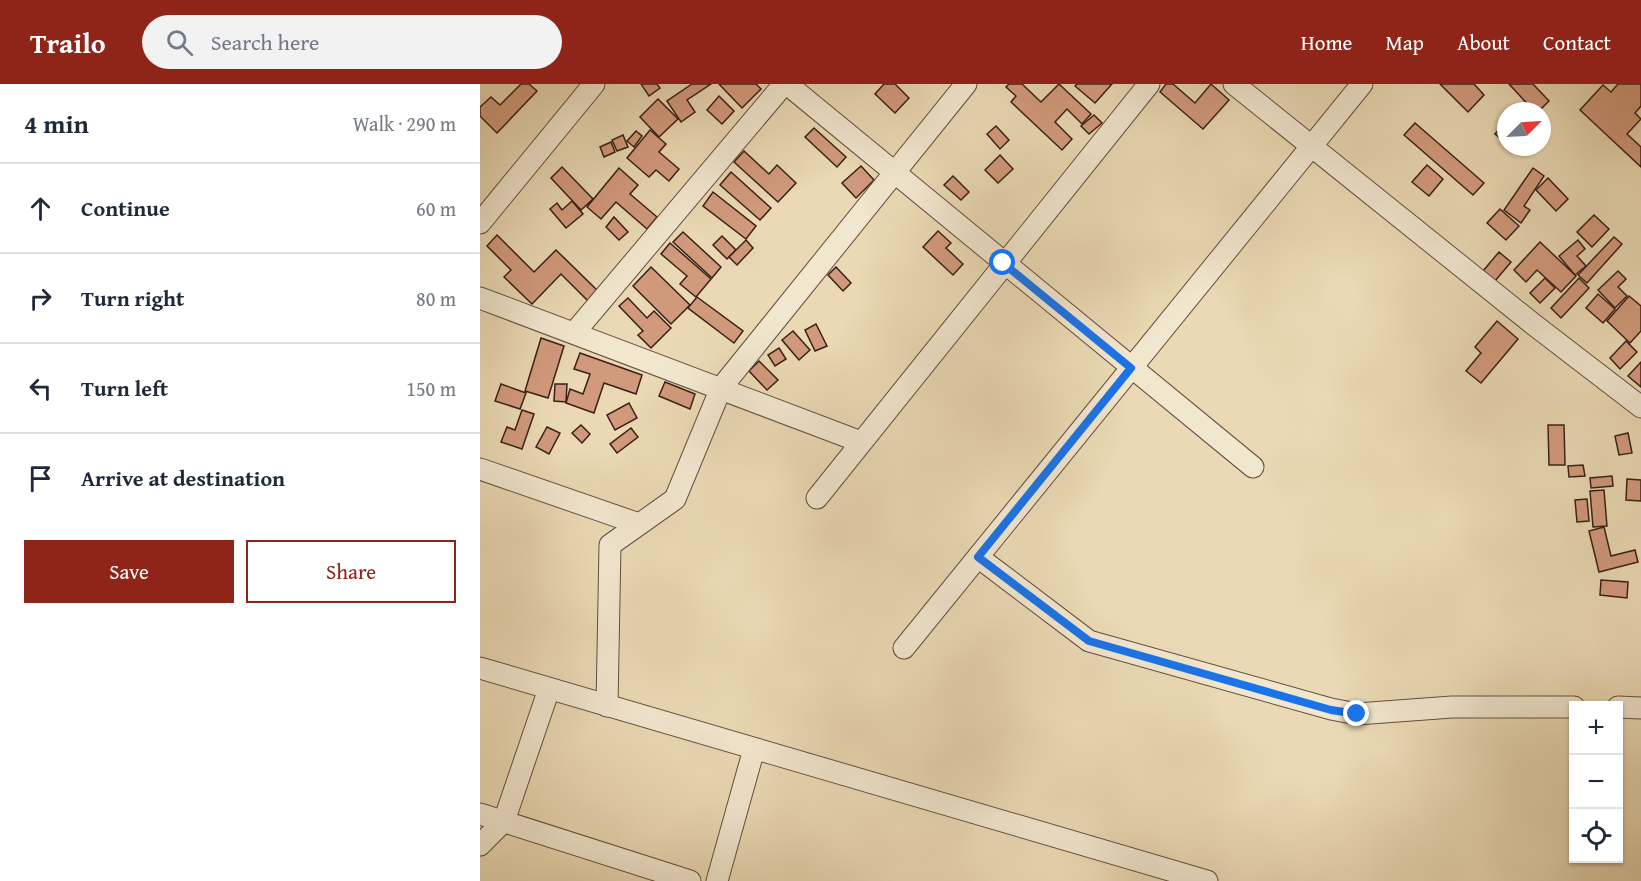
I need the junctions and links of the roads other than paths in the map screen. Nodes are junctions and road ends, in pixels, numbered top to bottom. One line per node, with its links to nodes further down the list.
1 (594, 84): 9 (street)
2 (786, 84): 8 (street); 12 (street)
3 (966, 84): 8 (street)
4 (1149, 84): 10 (street)
5 (1234, 84): 7 (street)
6 (1362, 84): 7 (street)
7 (1311, 146): 13 (street); 15 (street)
8 (896, 174): 10 (street); 14 (street)
9 (480, 223)
10 (1003, 263): 13 (street); 16 (street)
11 (480, 298): 12 (street)
12 (574, 333): 14 (street)
13 (1131, 368): 17 (street); 21 (street)
14 (721, 388): 16 (street); 20 (street)
15 (1641, 408)
16 (861, 442): 19 (street)
17 (1253, 468)
18 (480, 469): 20 (street)
19 (818, 498)
20 (639, 524): 25 (street)
21 (978, 557): 22 (street); 26 (street)
22 (904, 648)
23 (480, 668): 24 (street)
24 (549, 689): 25 (street); 31 (street)
25 (607, 705): 29 (street)
26 (1569, 707)
27 (1623, 707): 28 (street)
28 (1641, 708)
29 (754, 748): 34 (street); 35 (street)
30 (480, 814): 31 (street)
31 (504, 821): 32 (street); 33 (street)
32 (480, 845)
33 (690, 881)
34 (717, 881)
35 (1207, 881)

